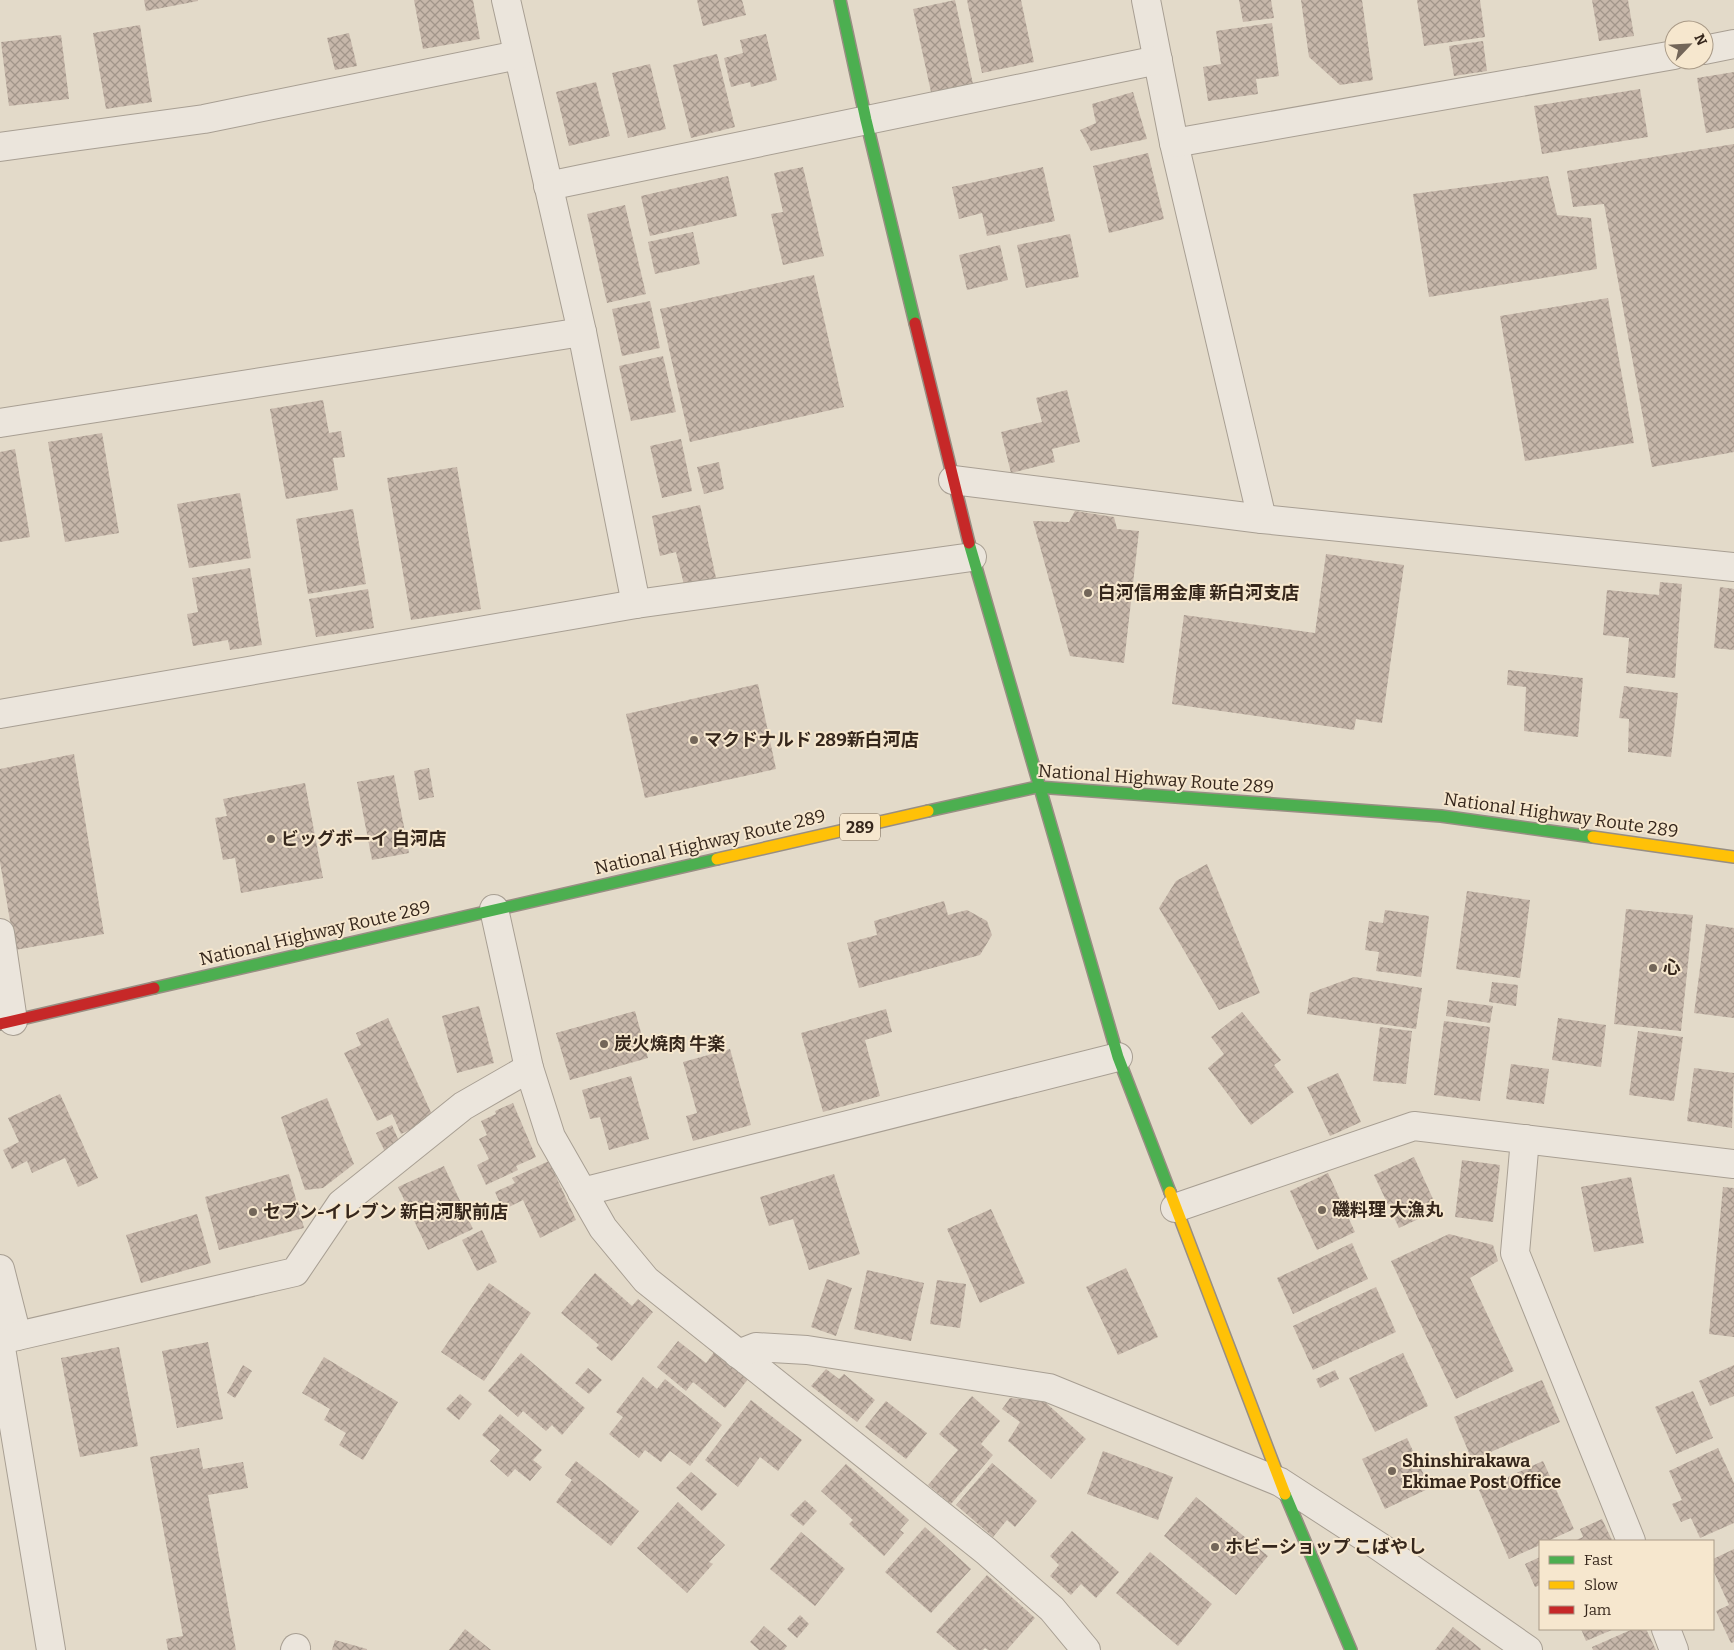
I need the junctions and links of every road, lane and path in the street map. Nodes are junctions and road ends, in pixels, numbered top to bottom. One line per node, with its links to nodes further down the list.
1 (506, 0): 6 (street)
2 (840, 0): 9 (main road)
3 (1146, 0): 8 (street)
4 (1734, 44): 5 (street)
5 (1714, 48)
6 (518, 55): 11 (street); 12 (street)
7 (1664, 57): 10 (street)
8 (1158, 60): 9 (street); 10 (street)
9 (866, 120): 12 (street); 15 (main road)
10 (1174, 143): 16 (street)
11 (0, 147)
12 (548, 186): 13 (street)
13 (582, 332): 14 (street); 19 (street)
14 (0, 423)
15 (954, 480): 16 (street); 17 (main road)
16 (1262, 519): 18 (street)
17 (972, 557): 19 (street); 21 (main road)
18 (1734, 567)
19 (636, 604): 20 (street)
20 (0, 714)
21 (1037, 787): 22 (main road, National Highway Route 289 / 289); 23 (main road, National Highway Route 289 / 289); 26 (main road)
22 (1734, 857)
23 (494, 909): 25 (main road, National Highway Route 289 / 289); 27 (street)
24 (0, 933): 25 (street)
25 (7, 1022)
26 (1118, 1057): 30 (street); 31 (main road)
27 (530, 1068): 30 (street); 33 (street)
28 (1525, 1139): 29 (street); 31 (street); 36 (street)
29 (1734, 1164)
30 (582, 1192): 34 (street)
31 (1175, 1208): 35 (main road)
32 (0, 1269): 33 (street)
33 (6, 1339): 38 (street)
34 (738, 1354): 35 (street); 39 (street)
35 (1280, 1482): 40 (main road); 41 (street)
36 (1631, 1540)
37 (1666, 1630): 42 (street)
38 (51, 1650)
39 (1086, 1650)
40 (1351, 1650)
41 (1528, 1650)
42 (1674, 1650)

